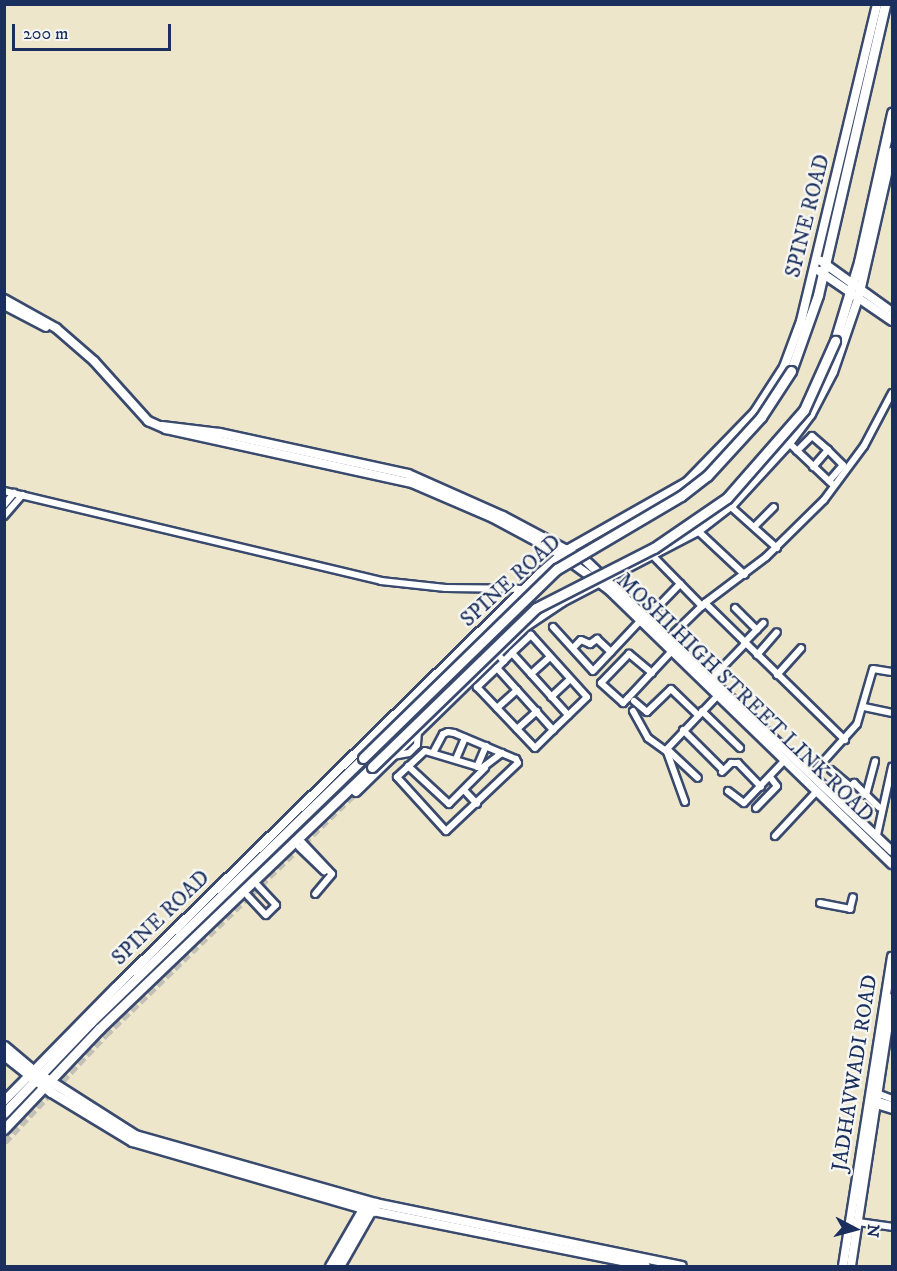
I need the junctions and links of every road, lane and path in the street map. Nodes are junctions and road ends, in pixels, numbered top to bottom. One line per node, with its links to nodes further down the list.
1 (877, 4): 5 (street, SPINE ROAD)
2 (885, 4): 5 (main road, SPINE ROAD)
3 (892, 113): 6 (main road, SPINE ROAD)
4 (892, 152): 6 (street, SPINE ROAD)
5 (820, 266): 6 (street); 7 (main road)
6 (856, 289): 10 (street); 11 (street); 14 (street, SPINE ROAD); 102 (main road, bridge)
7 (813, 294): 29 (street, SPINE ROAD); 96 (main road, bridge)
8 (4, 299): 12 (street)
9 (4, 305): 12 (street)
10 (892, 312)
11 (892, 321)
12 (58, 332): 29 (street)
13 (892, 393): 18 (street)
14 (789, 443): 16 (street); 23 (street, SPINE ROAD)
15 (828, 450): 16 (street); 17 (street); 18 (street)
16 (797, 451): 17 (street)
17 (813, 467): 18 (street)
18 (832, 484): 28 (street)
19 (4, 490): 20 (street)
20 (14, 493): 21 (street); 22 (street)
21 (22, 495): 25 (street); 35 (street)
22 (4, 505)
23 (730, 506): 26 (street); 27 (street, SPINE ROAD)
24 (774, 507): 26 (street)
25 (4, 516)
26 (754, 528): 28 (street)
27 (698, 531): 30 (street, SPINE ROAD); 31 (street)
28 (777, 548): 31 (street)
29 (564, 553): 32 (street, MOSHI HIGH STREET LINK ROAD); 33 (street, MOSHI HIGH STREET LINK ROAD); 35 (street, SPINE ROAD)
30 (654, 557): 32 (street, SPINE ROAD); 34 (street)
31 (745, 575): 36 (street)
32 (608, 580): 33 (street, SPINE ROAD); 38 (street, MOSHI HIGH STREET LINK ROAD)
33 (599, 583): 39 (street, MOSHI HIGH STREET LINK ROAD); 51 (street, SPINE ROAD)
34 (680, 584): 36 (street); 38 (street)
35 (525, 589): 96 (street, SPINE ROAD)
36 (703, 604): 44 (street); 45 (street)
37 (735, 608): 42 (street)
38 (649, 616): 44 (street, MOSHI HIGH STREET LINK ROAD)
39 (641, 621): 48 (street, MOSHI HIGH STREET LINK ROAD); 49 (street)
40 (763, 624): 42 (street)
41 (553, 627): 46 (street)
42 (757, 630): 45 (street)
43 (777, 632): 52 (street)
44 (670, 637): 60 (street, MOSHI HIGH STREET LINK ROAD)
45 (745, 643): 52 (street); 60 (street)
46 (573, 648): 49 (street); 49 (street)
47 (801, 648): 59 (street)
48 (672, 651): 57 (street); 63 (street, MOSHI HIGH STREET LINK ROAD)
49 (611, 652)
50 (512, 653): 53 (street); 54 (street); 58 (street)
51 (497, 654): 54 (street); 76 (street, SPINE ROAD)
52 (757, 655): 59 (street)
53 (550, 657): 58 (street); 61 (street)
54 (504, 661): 55 (street)
55 (497, 668): 62 (street); 67 (street)
56 (892, 672): 66 (street)
57 (652, 673): 57 (street)
58 (531, 674): 64 (street)
59 (777, 675): 78 (street)
60 (712, 678): 63 (street, MOSHI HIGH STREET LINK ROAD)
61 (570, 679): 64 (street); 72 (street)
62 (517, 690): 67 (street); 68 (street)
63 (721, 692): 70 (street); 88 (street, MOSHI HIGH STREET LINK ROAD); 95 (street, MOSHI HIGH STREET LINK ROAD)
64 (551, 697): 72 (street)
65 (634, 701): 70 (street)
66 (864, 707): 71 (street); 78 (street)
67 (497, 708): 73 (street)
68 (537, 711): 73 (street); 74 (street)
69 (633, 711): 81 (street)
70 (700, 713): 75 (street); 80 (street)
71 (892, 713)
72 (568, 715): 74 (street)
73 (517, 729): 74 (street)
74 (553, 730)
75 (683, 730): 81 (street); 101 (street)
76 (418, 731): 82 (street); 85 (street, SPINE ROAD)
77 (465, 738): 79 (street); 83 (street); 87 (street)
78 (845, 740): 95 (street)
79 (486, 746): 84 (street); 91 (street)
80 (740, 748)
81 (666, 749): 98 (street); 108 (street)
82 (412, 750): 85 (street); 86 (street)
83 (434, 751): 86 (street); 87 (street)
84 (502, 753): 93 (street); 109 (street)
85 (393, 756): 102 (street, SPINE ROAD)
86 (418, 756): 90 (street)
87 (456, 759): 91 (street)
88 (785, 760): 97 (street); 103 (street, MOSHI HIGH STREET LINK ROAD)
89 (875, 761): 106 (street)
90 (408, 766): 104 (street); 109 (street)
91 (477, 766): 93 (street)
92 (892, 767): 112 (street)
93 (485, 768): 104 (street)
94 (831, 770): 100 (street)
95 (812, 774): 99 (street, MOSHI HIGH STREET LINK ROAD)
96 (340, 775): 127 (main road, SPINE ROAD)
97 (770, 777): 101 (street); 111 (street)
98 (698, 778)
99 (819, 781): 103 (street); 107 (street, MOSHI HIGH STREET LINK ROAD)
100 (849, 785): 106 (street); 107 (street)
101 (761, 787): 105 (street)
102 (353, 789): 128 (main road, SPINE ROAD)
103 (815, 789): 113 (street); 115 (street, MOSHI HIGH STREET LINK ROAD)
104 (464, 790): 109 (street)
105 (728, 791)
106 (866, 795): 110 (street)
107 (837, 798): 112 (street, MOSHI HIGH STREET LINK ROAD)
108 (685, 802)
109 (477, 804)
110 (879, 807)
111 (756, 808)
112 (877, 835): 114 (street, MOSHI HIGH STREET LINK ROAD)
113 (775, 836)
114 (892, 851)
115 (892, 864)
116 (326, 873): 118 (street)
117 (258, 886): 119 (street)
118 (315, 894)
119 (248, 896)
120 (853, 897): 121 (street)
121 (820, 903)
122 (892, 957): 129 (street, JADHAVWADI ROAD)
123 (892, 998): 124 (street, JADHAVWADI ROAD)
124 (890, 1031): 129 (street, JADHAVWADI ROAD)
125 (4, 1046): 127 (main road)
126 (4, 1055): 127 (main road)
127 (35, 1075): 128 (main road); 131 (street, SPINE ROAD); 133 (main road, SPINE ROAD)
128 (47, 1084): 134 (main road, SPINE ROAD); 135 (main road)
129 (874, 1097): 130 (street); 132 (street); 136 (street, JADHAVWADI ROAD); 142 (street, JADHAVWADI ROAD)
130 (892, 1099)
131 (4, 1101)
132 (892, 1107)
133 (4, 1113)
134 (4, 1129)
135 (370, 1206): 138 (main road); 139 (main road); 140 (street); 141 (street)
136 (858, 1222): 137 (street); 143 (street, JADHAVWADI ROAD)
137 (892, 1227)
138 (330, 1266)
139 (339, 1266)
140 (645, 1266)
141 (682, 1266)
142 (843, 1266)
143 (851, 1266)

